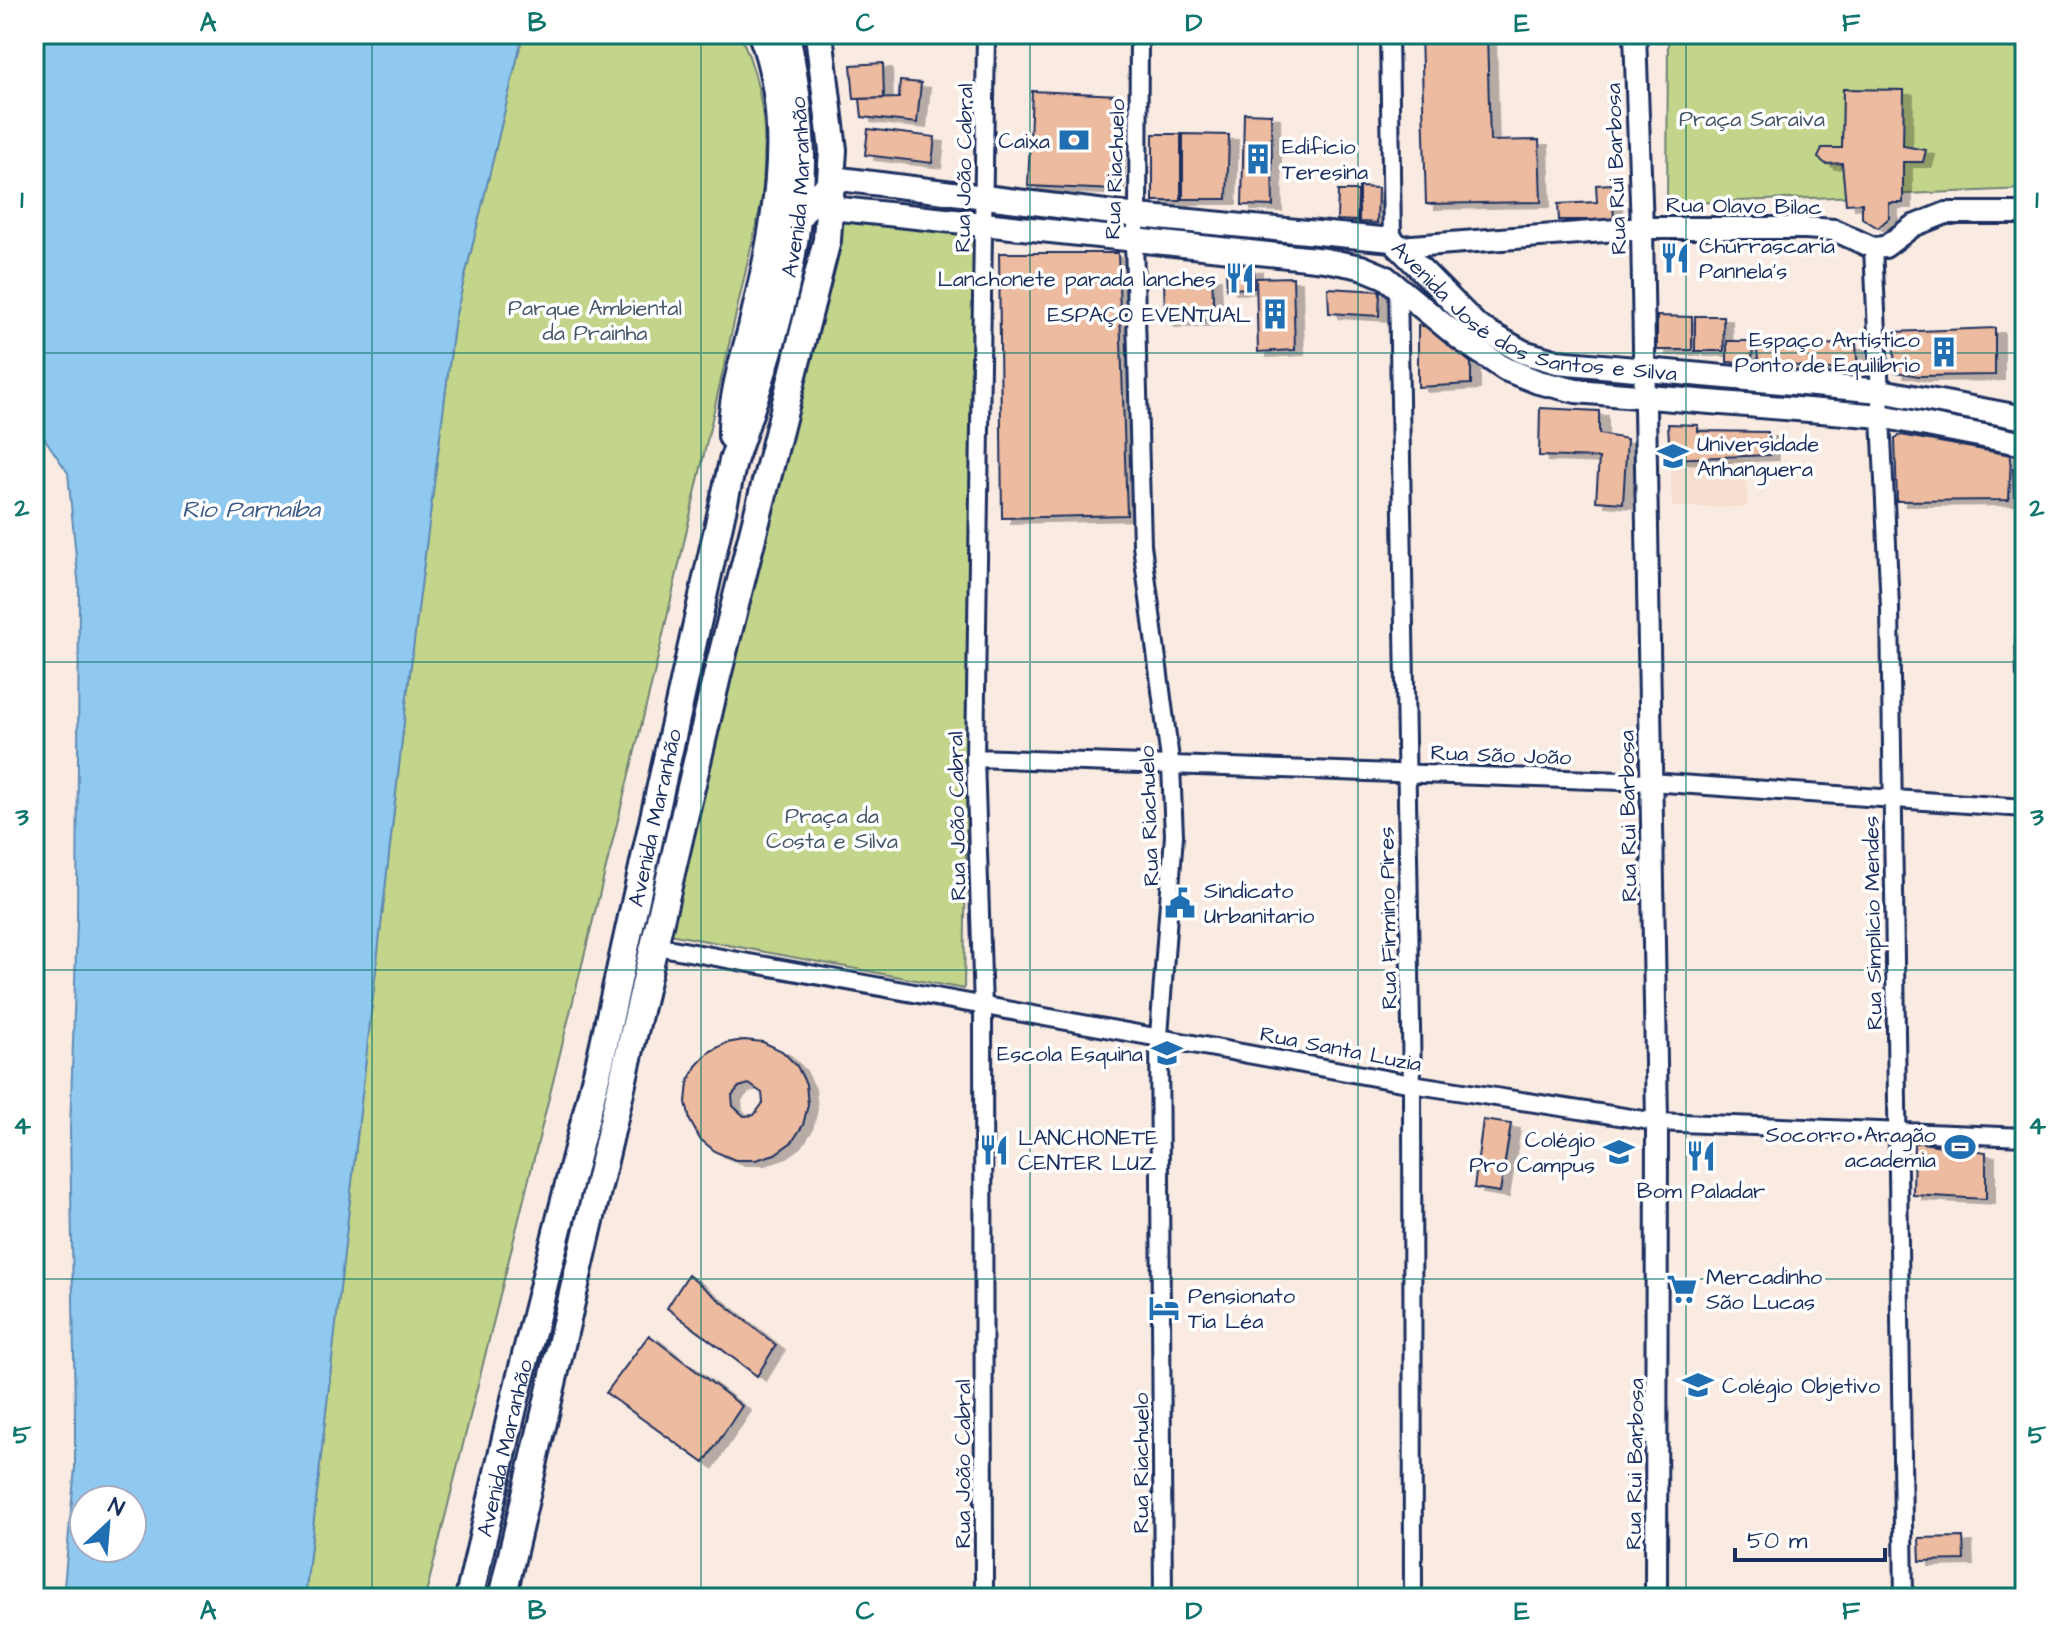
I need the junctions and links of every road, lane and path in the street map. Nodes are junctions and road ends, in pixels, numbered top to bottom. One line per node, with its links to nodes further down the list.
1 (762, 34): 26 (main road)
2 (786, 34): 8 (main road, Avenida Maranhão)
3 (819, 34): 9 (main road, Avenida Maranhão)
4 (986, 34): 10 (street, Rua João Cabral)
5 (1139, 34): 12 (street, Rua Riachuelo)
6 (1389, 34): 17 (street)
7 (1635, 34): 15 (street, Rua Rui Barbosa)
8 (800, 174): 9 (main road); 13 (main road, Avenida Maranhão)
9 (827, 194): 10 (main road, Avenida José dos Santos e Silva); 13 (main road); 14 (main road, Avenida José dos Santos e Silva); 33 (main road, Avenida Maranhão)
10 (986, 196): 12 (main road, Avenida José dos Santos e Silva); 14 (street, Rua João Cabral)
11 (2025, 213): 18 (street)
12 (1138, 216): 16 (street, Rua Riachuelo); 17 (main road, Avenida José dos Santos e Silva)
13 (796, 222): 26 (main road, Avenida Maranhão)
14 (983, 225): 16 (main road, Avenida José dos Santos e Silva); 27 (street, Rua João Cabral)
15 (1642, 228): 17 (street, Rua Olavo Bilac); 18 (street, Rua Olavo Bilac); 20 (street, Rua Rui Barbosa)
16 (1134, 240): 19 (main road, Avenida José dos Santos e Silva); 28 (street, Rua Riachuelo)
17 (1396, 244): 20 (main road, Avenida José dos Santos e Silva)
18 (1873, 248): 21 (street, Rua Simplício Mendes)
19 (1398, 286): 22 (main road, Avenida José dos Santos e Silva); 29 (street, Rua Firmino Pires)
20 (1643, 370): 21 (main road, Avenida José dos Santos e Silva); 22 (street, Rua Rui Barbosa)
21 (1881, 391): 23 (street, Rua Simplício Mendes); 24 (main road, Avenida José dos Santos e Silva)
22 (1643, 396): 23 (main road, Avenida José dos Santos e Silva); 30 (street, Rua Rui Barbosa)
23 (1881, 416): 25 (main road, Avenida José dos Santos e Silva); 31 (street, Rua Simplício Mendes)
24 (2025, 418)
25 (2025, 444)
26 (733, 461): 40 (main road, Avenida Maranhão)
27 (975, 758): 28 (street, Rua São João); 34 (street, Rua João Cabral)
28 (1171, 767): 29 (street, Rua São João); 35 (street, Rua Riachuelo)
29 (1406, 772): 30 (street, Rua São João); 36 (street, Rua Firmino Pires)
30 (1650, 782): 31 (street, Rua São João); 37 (street, Rua Rui Barbosa)
31 (1892, 801): 32 (street, Rua São João); 38 (street, Rua Simplício Mendes)
32 (2025, 808)
33 (656, 946): 34 (street, Rua Santa Luzia); 41 (main road, Avenida Maranhão)
34 (983, 1008): 35 (street, Rua Santa Luzia); 42 (street, Rua João Cabral)
35 (1159, 1036): 36 (street, Rua Santa Luzia); 43 (street, Rua Riachuelo)
36 (1412, 1084): 37 (street, Rua Santa Luzia); 44 (street, Rua Firmino Pires)
37 (1657, 1122): 38 (street, Rua Santa Luzia); 45 (street, Rua Rui Barbosa)
38 (1897, 1129): 39 (street, Rua Santa Luzia); 46 (street, Rua Simplício Mendes)
39 (2025, 1137)
40 (469, 1598)
41 (502, 1598)
42 (984, 1598)
43 (1163, 1598)
44 (1413, 1598)
45 (1656, 1598)
46 (1904, 1598)

